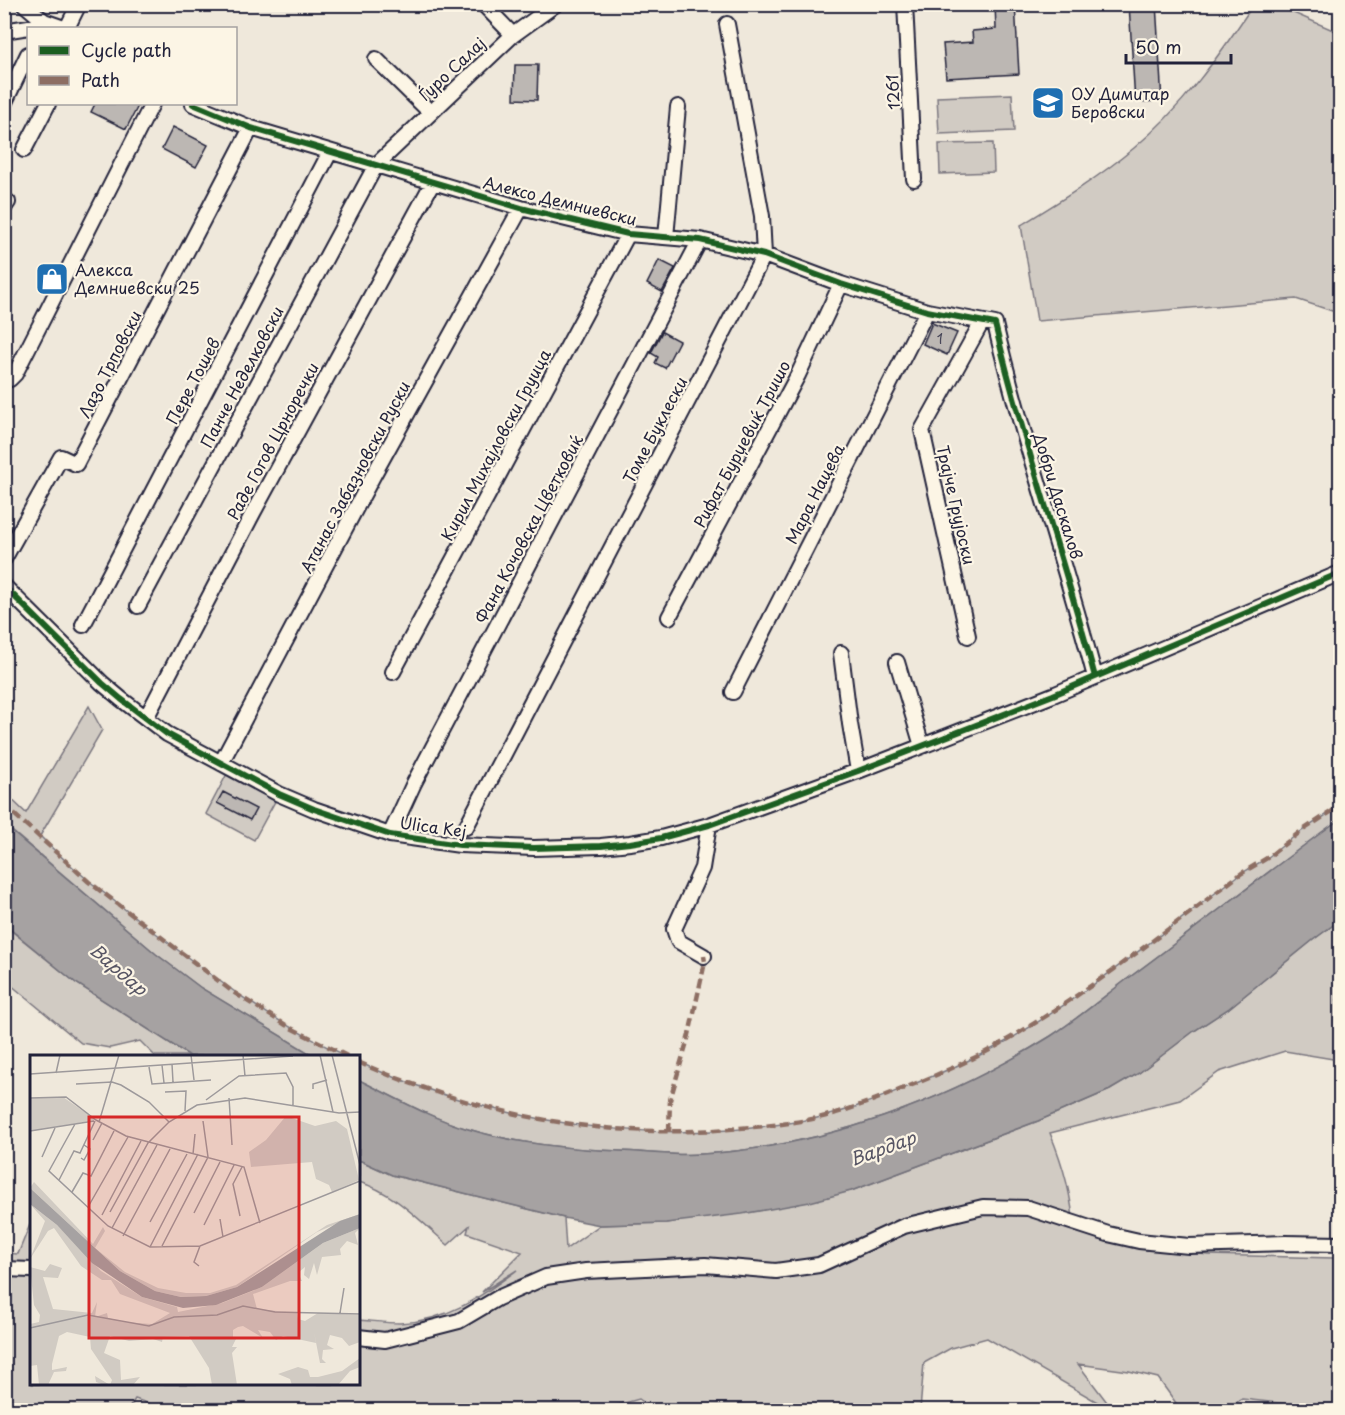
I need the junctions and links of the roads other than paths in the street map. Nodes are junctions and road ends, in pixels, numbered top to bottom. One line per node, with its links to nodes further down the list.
1 (24, 4): 7 (street)
2 (79, 4): 10 (street)
3 (483, 4): 12 (street)
4 (556, 4): 12 (street, Ѓуро Салај)
5 (905, 4): 25 (street, 1261)
6 (727, 24): 33 (street)
7 (42, 25): 9 (street)
8 (27, 27): 11 (street)
9 (58, 27)
10 (67, 27)
11 (4, 31)
12 (513, 35): 20 (street, Ѓуро Салај)
13 (27, 56): 15 (street)
14 (376, 58): 20 (street)
15 (4, 104)
16 (47, 105): 22 (street)
17 (151, 105): 37 (street)
18 (195, 105): 21 (street, Алексо Демниевски)
19 (678, 107): 31 (street)
20 (430, 112): 24 (street, Ѓуро Салај)
21 (251, 128): 23 (street, Алексо Демниевски); 38 (street, Лазо Трповски)
22 (24, 150)
23 (330, 152): 24 (street, Алексо Демниевски); 43 (street, Пере Тошев)
24 (376, 165): 26 (street, Алексо Демниевски); 41 (street, Панче Неделковски)
25 (914, 179)
26 (433, 182): 29 (street, Алексо Демниевски); 50 (street, Раде Гогов Црноречки)
27 (4, 201): 28 (street)
28 (4, 208)
29 (521, 208): 30 (street, Алексо Демниевски); 52 (street, Атанас Забазновски Руски)
30 (628, 234): 31 (street, Алексо Демниевски); 47 (street, Кирил Михајловски Груица)
31 (666, 237): 32 (street, Алексо Демниевски)
32 (700, 240): 33 (street, Алексо Демниевски); 56 (street, Фана Кочовска Цветковиќ)
33 (764, 255): 34 (street, Алексо Демниевски); 55 (street, Томе Буклески)
34 (841, 284): 35 (street, Алексо Демниевски); 42 (street, Рифат Бурџевиќ Тришо)
35 (927, 311): 36 (street, Алексо Демниевски); 49 (street, Мара Нацева)
36 (988, 323): 44 (street, Трајче Грујоски); 48 (street, Добри Даскалов)
37 (4, 380)
38 (4, 559)
39 (1341, 573): 48 (street, Ulica Kej)
40 (4, 586): 50 (street, Ulica Kej)
41 (138, 606)
42 (669, 617)
43 (83, 625)
44 (968, 636)
45 (841, 653): 53 (street)
46 (897, 662): 51 (street)
47 (393, 672)
48 (1095, 677): 51 (street, Ulica Kej)
49 (733, 692)
50 (146, 718): 52 (street, Ulica Kej)
51 (922, 746): 53 (street, Ulica Kej)
52 (221, 763): 56 (street, Ulica Kej)
53 (858, 771): 54 (street, Ulica Kej)
54 (709, 825): 56 (street, Ulica Kej); 57 (street)
55 (466, 827)
56 (390, 835)
57 (704, 956)
58 (1341, 1244): 61 (street)
59 (4, 1269): 60 (street)
60 (30, 1270)
61 (360, 1337)

